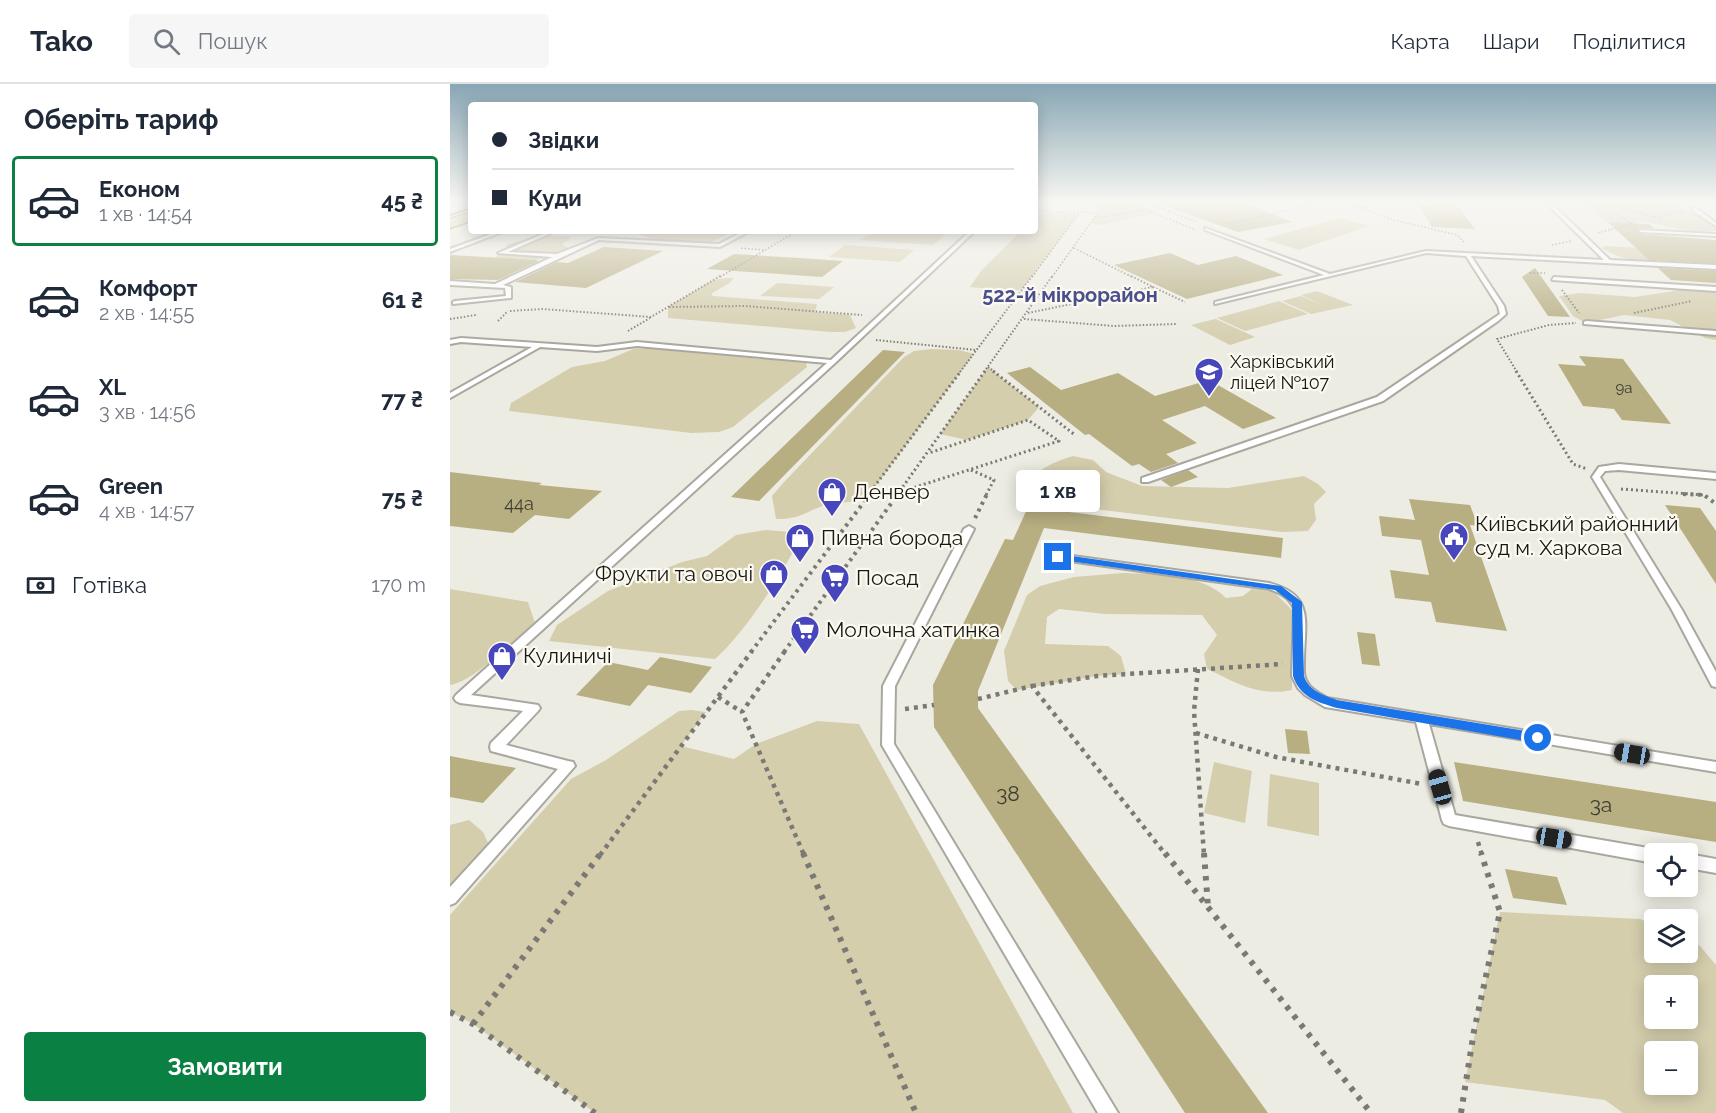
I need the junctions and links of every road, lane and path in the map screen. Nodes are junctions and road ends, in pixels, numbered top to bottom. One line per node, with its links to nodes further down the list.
1 (511, 249): 12 (lane)
2 (574, 249): 12 (lane)
3 (766, 249): 25 (path)
4 (954, 249): 31 (lane)
5 (1052, 249): 41 (path)
6 (1073, 249): 28 (path)
7 (1076, 249): 19 (path)
8 (1263, 249): 15 (lane)
9 (1466, 249): 11 (path)
10 (1596, 249): 13 (lane)
11 (1467, 252): 13 (lane); 15 (lane); 50 (lane)
12 (558, 256): 18 (lane)
13 (1607, 260): 14 (lane)
14 (1716, 267)
15 (1329, 275): 24 (lane)
16 (1554, 279): 20 (lane); 35 (path)
17 (450, 283): 18 (lane)
18 (496, 286): 23 (lane)
19 (1153, 287): 22 (path); 28 (path)
20 (1716, 289)
21 (1695, 301): 30 (path)
22 (1185, 302)
23 (455, 303)
24 (1218, 303)
25 (668, 307): 26 (path); 31 (path)
26 (508, 311): 27 (path); 34 (path)
27 (497, 312)
28 (1027, 313): 33 (path)
29 (477, 315): 32 (path)
30 (1624, 315)
31 (881, 317): 38 (lane)
32 (450, 319)
33 (1023, 319): 36 (path); 43 (path)
34 (498, 321)
35 (1586, 323): 37 (lane); 48 (path)
36 (1177, 324)
37 (1716, 333)
38 (858, 338): 41 (path); 42 (lane)
39 (450, 342): 40 (lane)
40 (538, 346): 42 (lane); 44 (lane)
41 (977, 350): 61 (path)
42 (833, 362): 60 (lane)
43 (988, 367): 45 (path); 46 (path)
44 (450, 396)
45 (1075, 435)
46 (927, 453): 47 (path); 52 (path)
47 (971, 469): 52 (path); 54 (path)
48 (1597, 472): 49 (lane); 51 (lane)
49 (1716, 476)
50 (1145, 480)
51 (1602, 488): 53 (path); 58 (lane)
52 (899, 492): 64 (path)
53 (1716, 504)
54 (969, 529): 65 (lane)
55 (1058, 557): 56 (lane)
56 (1298, 663): 57 (path); 66 (lane)
57 (1198, 669): 59 (path); 67 (path)
58 (1716, 683)
59 (1032, 686): 62 (path); 75 (path)
60 (455, 697): 74 (lane)
61 (718, 697): 64 (path); 77 (path)
62 (978, 699)
63 (934, 705): 65 (path)
64 (742, 712): 79 (path)
65 (889, 712): 80 (lane)
66 (1420, 718): 68 (lane); 69 (lane)
67 (1196, 733): 69 (path); 75 (path)
68 (1716, 767)
69 (1440, 787): 70 (lane)
70 (1473, 824): 71 (lane); 82 (path)
71 (1644, 854)
72 (1698, 863): 73 (lane)
73 (1716, 866)
74 (450, 898)
75 (1208, 908): 81 (path)
76 (450, 1012): 77 (path)
77 (473, 1024): 78 (path)
78 (595, 1113)
79 (916, 1113)
80 (1109, 1113)
81 (1371, 1113)
82 (1461, 1113)

